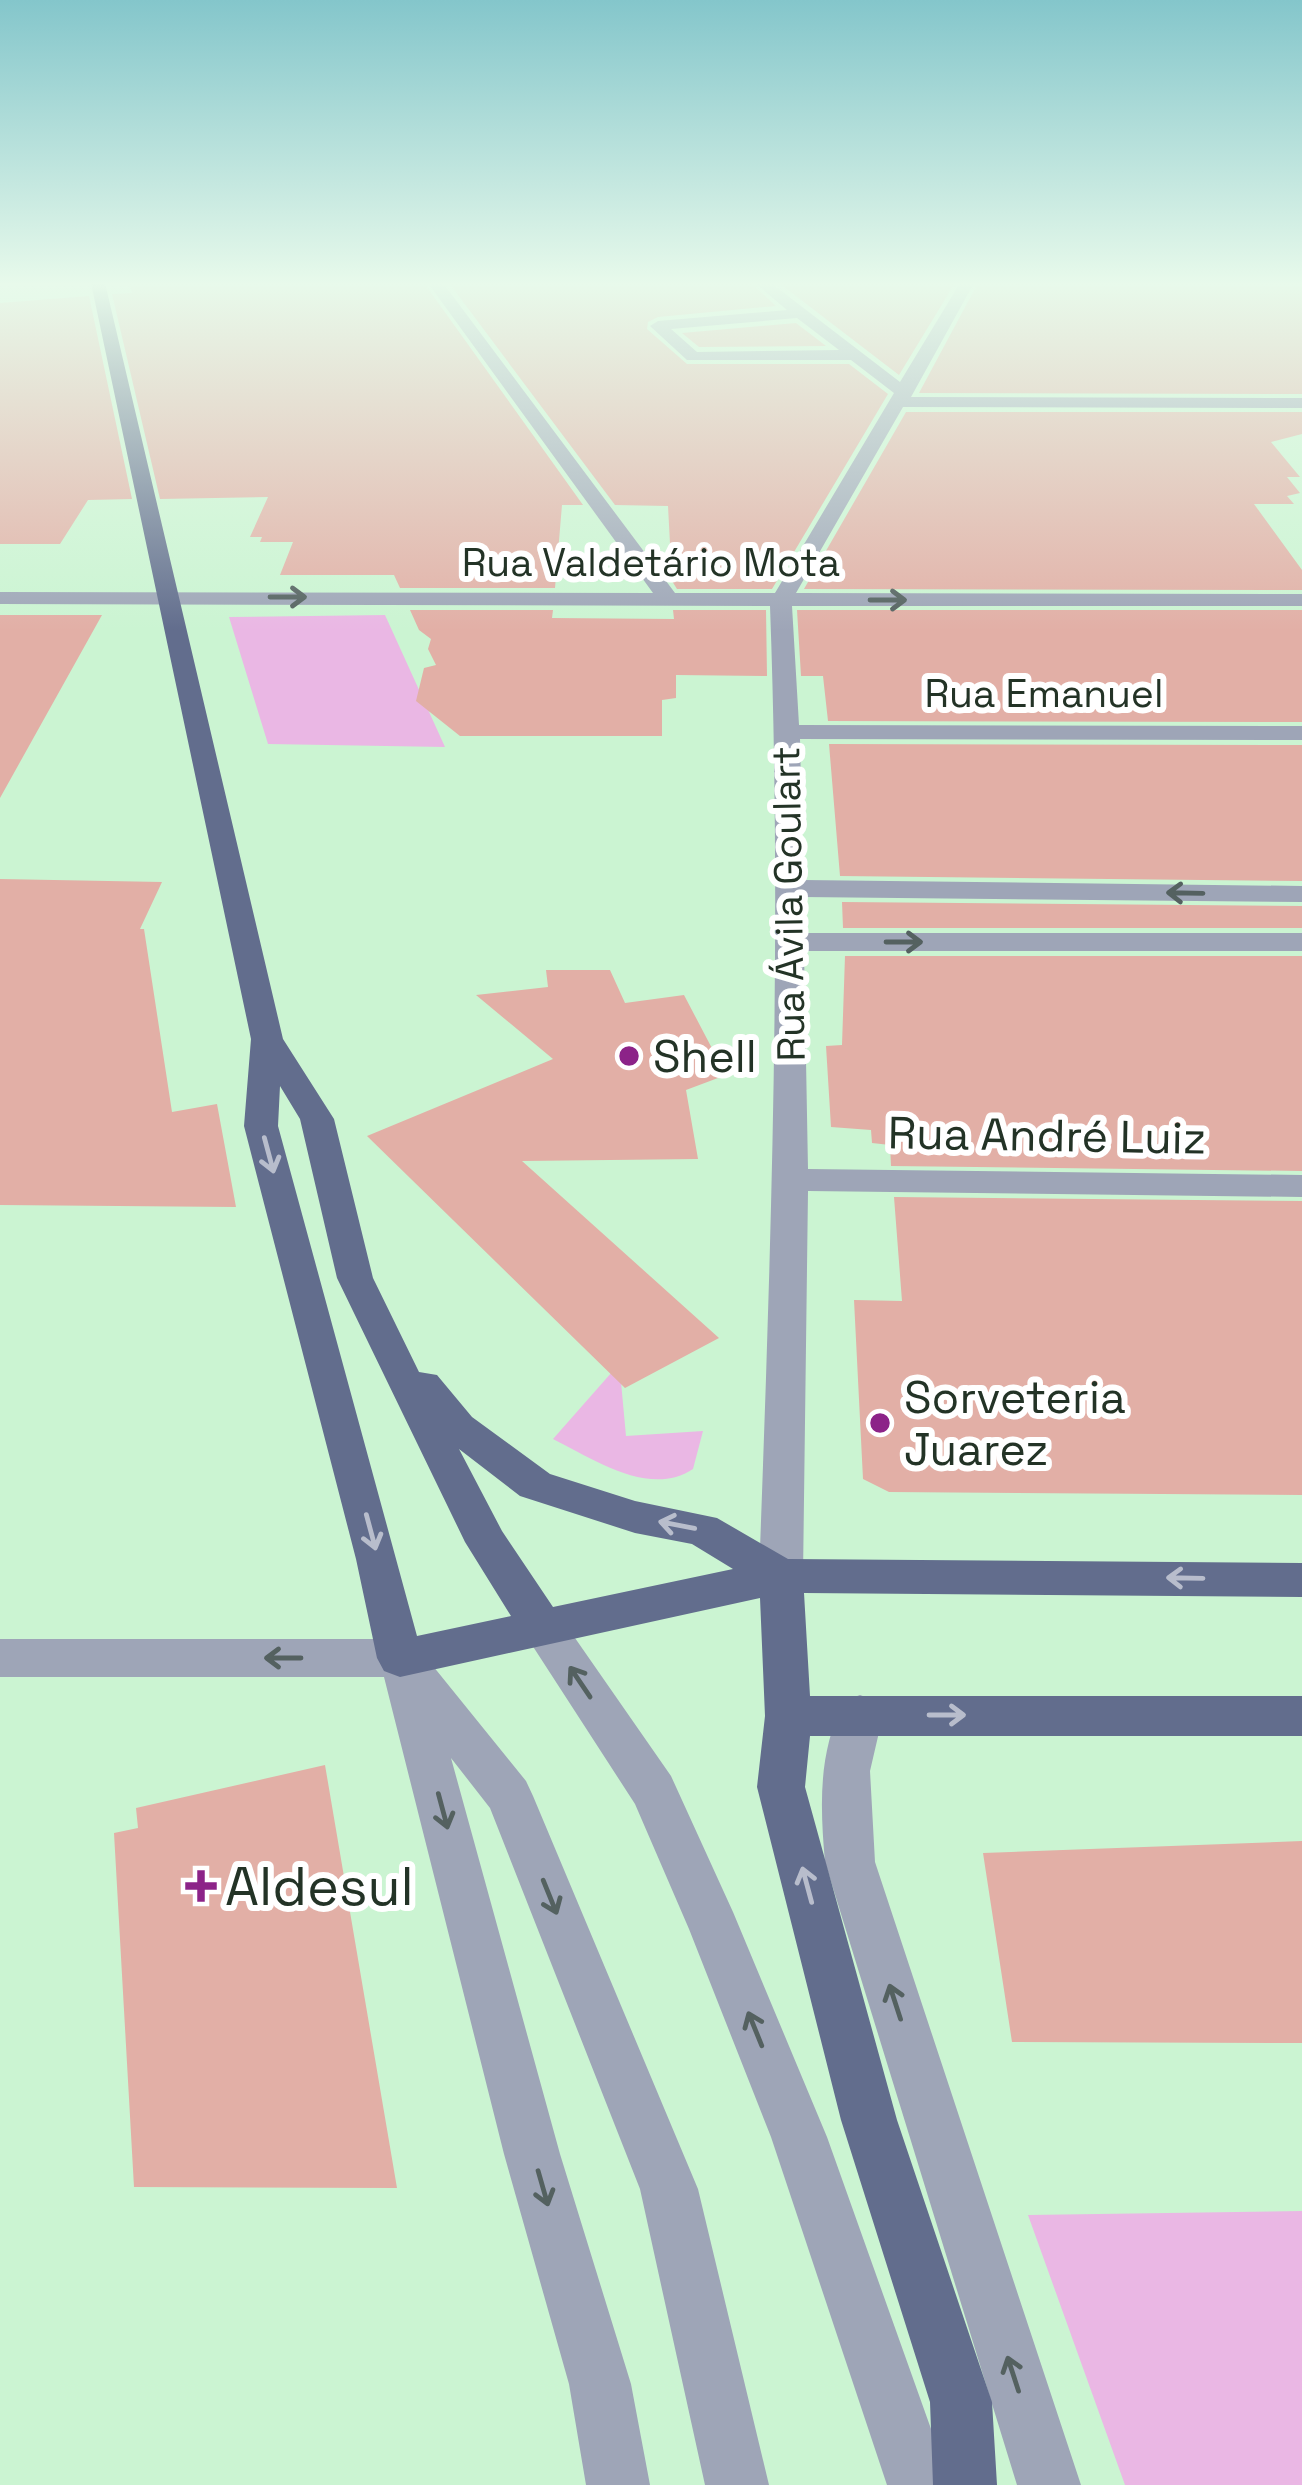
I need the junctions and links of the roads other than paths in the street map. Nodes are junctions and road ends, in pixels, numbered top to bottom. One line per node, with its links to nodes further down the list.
1 (125, 399): 6 (main road)
2 (521, 399): 7 (street)
3 (902, 399): 9 (street)
4 (980, 399): 5 (street)
5 (1302, 403)
6 (171, 597): 7 (street, Rua Valdetário Mota, one-way to 7); 8 (street, Rua Valdetário Mota); 17 (main road)
7 (667, 597): 9 (street, Rua Valdetário Mota)
8 (0, 598)
9 (781, 599): 10 (street, Rua Valdetário Mota, one-way to 10); 11 (street, Rua Ávila Goulart)
10 (1302, 600)
11 (786, 732): 12 (street, Rua Emanuel); 13 (street, Rua Ávila Goulart)
12 (1302, 733)
13 (787, 888): 14 (street, one-way to 13); 15 (street, Rua Ávila Goulart)
14 (1302, 894)
15 (787, 942): 16 (street, one-way to 16); 18 (street, Rua Ávila Goulart)
16 (1302, 942)
17 (266, 1040): 20 (main road); 25 (main road, one-way to 25)
18 (791, 1180): 19 (street, Rua André Luiz); 21 (street, Rua Ávila Goulart)
19 (1302, 1186)
20 (379, 1330): 21 (main road, one-way to 20); 23 (main road)
21 (782, 1576): 22 (main road, one-way to 21); 23 (main road); 26 (main road)
22 (1302, 1580)
23 (543, 1628): 25 (main road); 31 (street, one-way to 23)
24 (0, 1658): 25 (street, one-way to 24)
25 (400, 1658): 29 (street, one-way to 29); 30 (street, one-way to 30)
26 (788, 1715): 27 (main road); 32 (main road, one-way to 26)
27 (860, 1715): 28 (main road, one-way to 28); 33 (street, one-way to 27)
28 (1302, 1716)
29 (618, 2485)
30 (737, 2485)
31 (919, 2485)
32 (965, 2485)
33 (1048, 2485)

